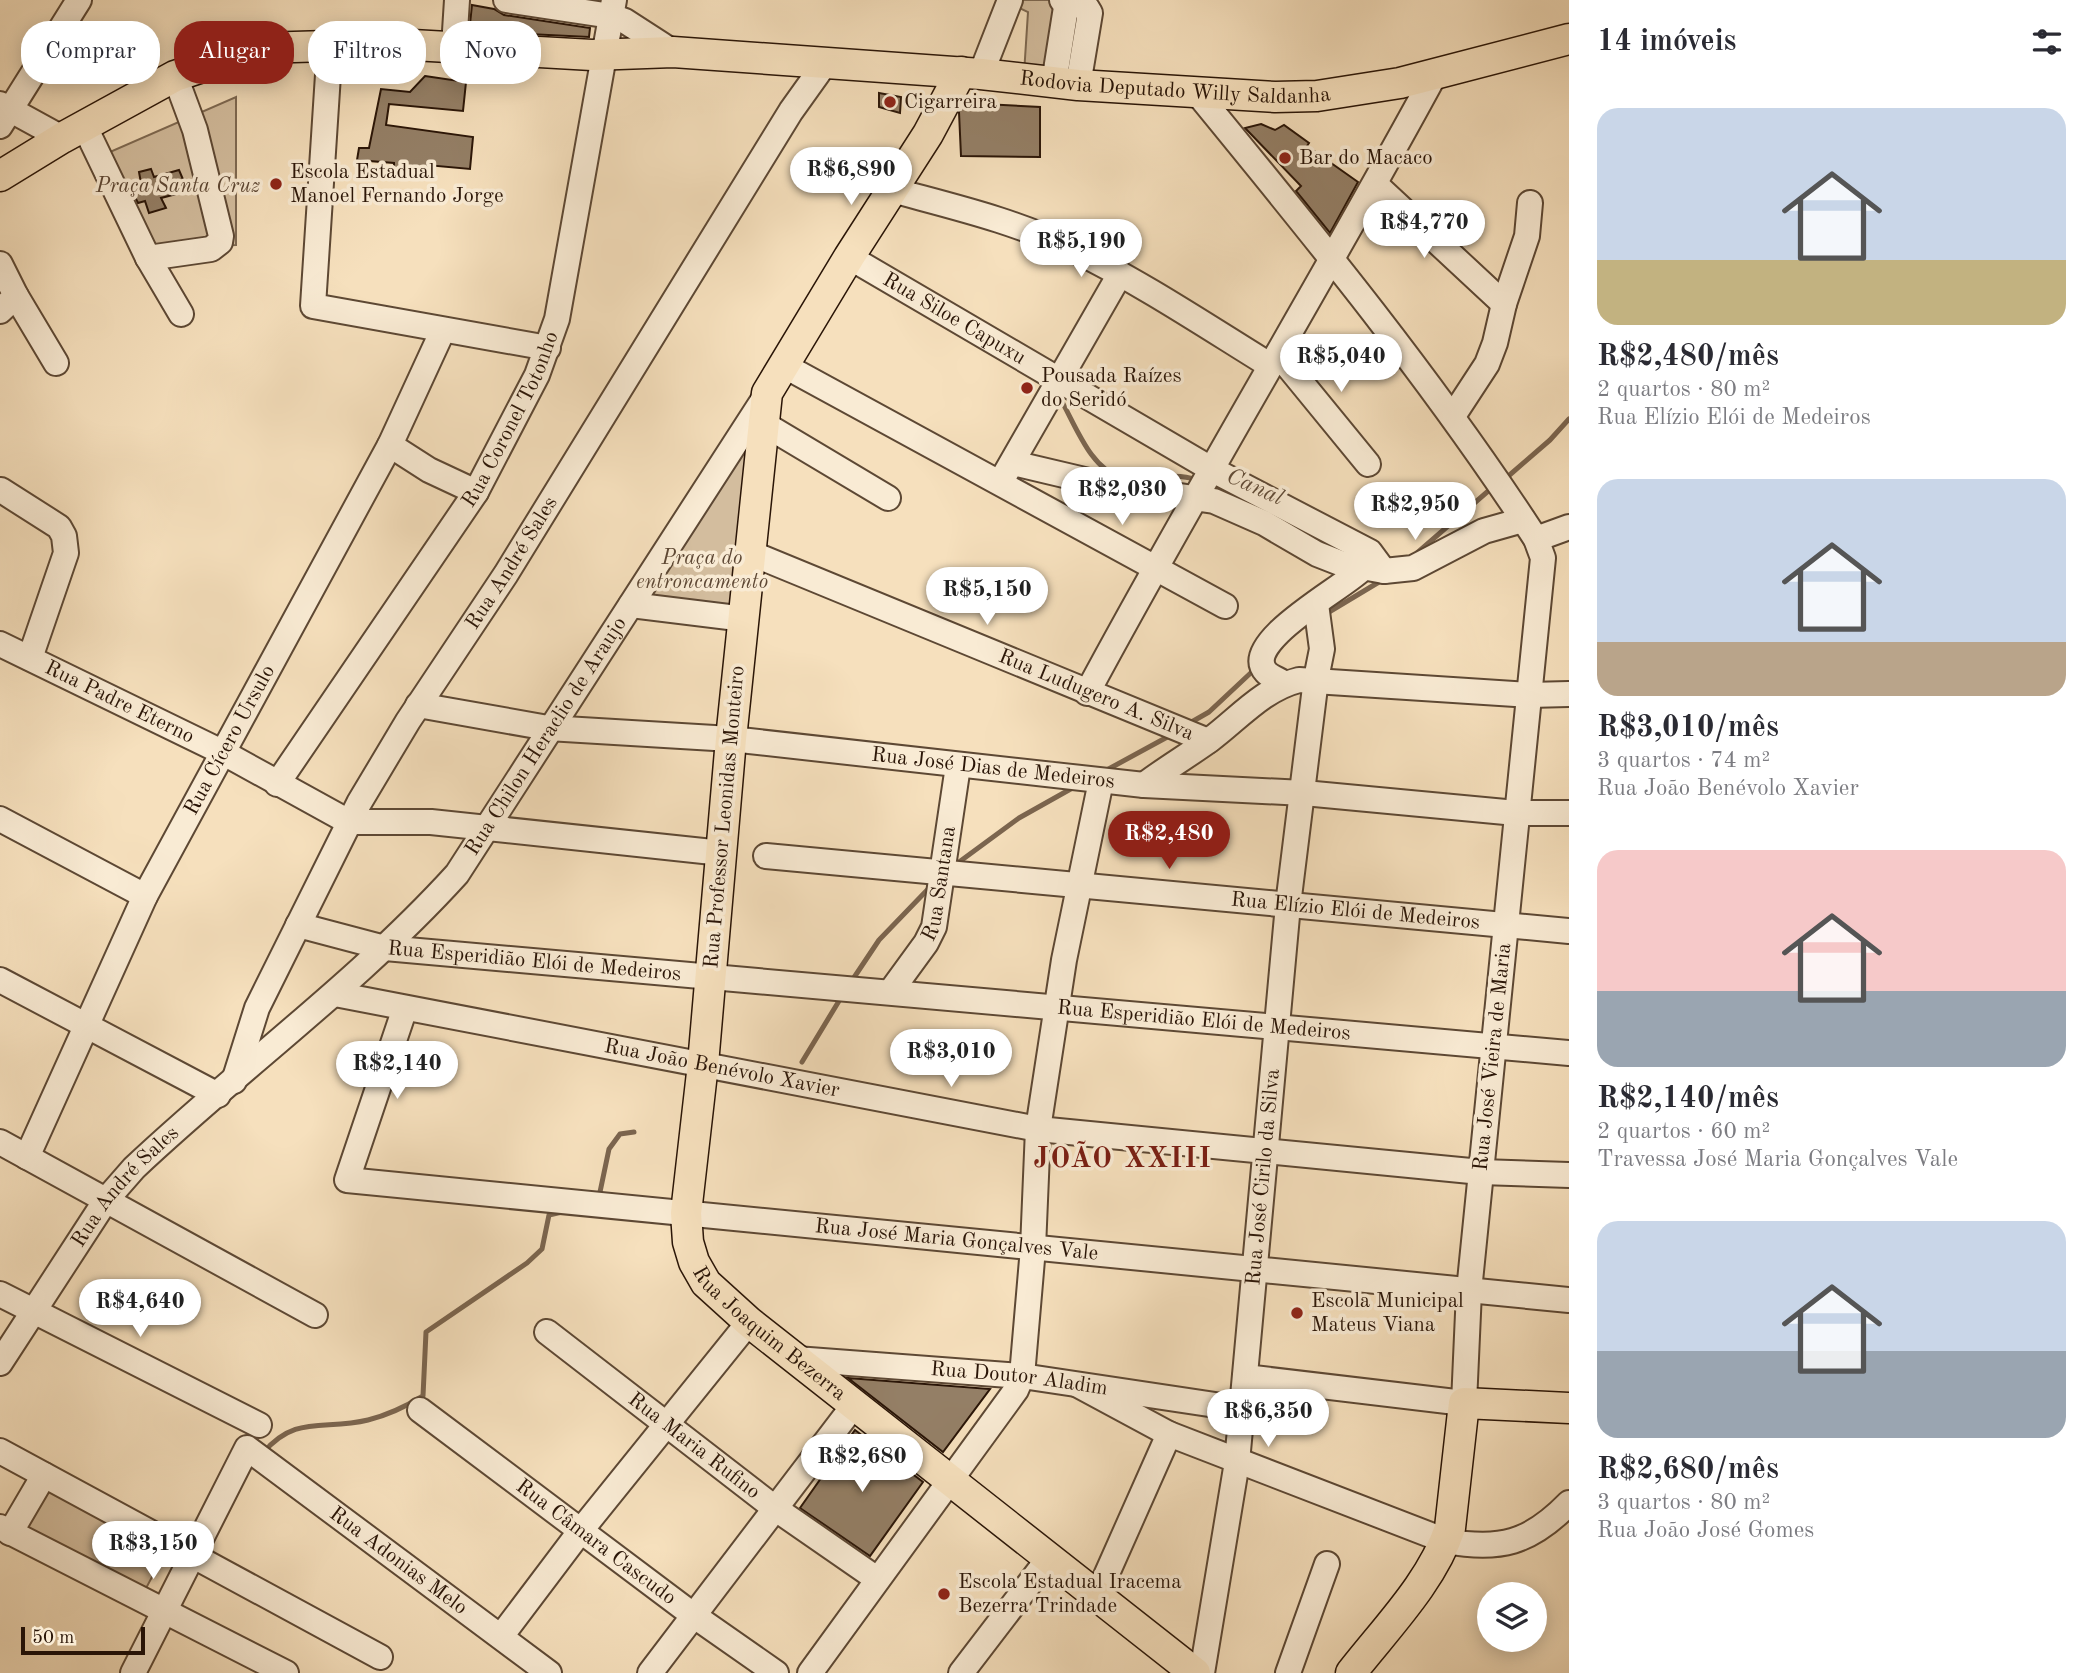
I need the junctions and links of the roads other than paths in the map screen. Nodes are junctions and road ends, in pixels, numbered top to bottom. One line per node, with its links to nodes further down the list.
1 (79, 0): 20 (street)
2 (457, 0): 7 (street)
3 (506, 0): 6 (street)
4 (1010, 0): 14 (street)
5 (1064, 1): 18 (street)
6 (612, 8): 10 (street); 11 (street, Rua Coronel Totonho)
7 (456, 21)
8 (1569, 39): 13 (main road, Rodovia Deputado Willy Saldanha)
9 (541, 52): 11 (main road, Rodovia Deputado Willy Saldanha)
10 (673, 52): 11 (main road, Rodovia Deputado Willy Saldanha); 12 (main road, Rodovia Deputado Willy Saldanha)
11 (604, 55): 35 (street, Rua Coronel Totonho)
12 (826, 62): 14 (main road, Rodovia Deputado Willy Saldanha); 68 (street, Rua André Sales)
13 (1436, 72): 19 (main road, Rodovia Deputado Willy Saldanha); 23 (street)
14 (971, 73): 18 (main road, Rodovia Deputado Willy Saldanha); 24 (main road, Rua Chilon Heraclio de Araujo)
15 (174, 77): 21 (main road, Rodovia Deputado Willy Saldanha)
16 (179, 84): 27 (street)
17 (327, 84): 34 (street)
18 (1066, 84): 19 (main road, Rodovia Deputado Willy Saldanha)
19 (1198, 94): 28 (street)
20 (4, 114): 21 (street)
21 (73, 132): 22 (main road, Rodovia Deputado Willy Saldanha); 27 (street)
22 (0, 176)
23 (1375, 184): 28 (street); 32 (street)
24 (892, 190): 26 (main road, Rua Chilon Heraclio de Araujo); 30 (street)
25 (1530, 203): 32 (street)
26 (849, 257): 38 (main road, Rua Chilon Heraclio de Araujo); 39 (street, Rua Siloe Capuxu)
27 (148, 258): 33 (street)
28 (1334, 260): 36 (street); 41 (street)
29 (0, 264): 31 (street)
30 (1120, 274): 36 (street); 39 (street)
31 (8, 304): 37 (street)
32 (1504, 304): 41 (street)
33 (181, 314)
34 (443, 330): 35 (street); 43 (street, Rua Cícero Ursulo)
35 (548, 348): 49 (street, Rua Coronel Totonho)
36 (1275, 360): 45 (street); 46 (street)
37 (56, 363)
38 (783, 365): 40 (main road, Rua Chilon Heraclio de Araujo); 47 (street)
39 (1058, 380): 44 (street); 46 (street, Rua Siloe Capuxu)
40 (767, 393): 42 (main road, Rua Professor Leonidas Monteiro); 58 (street, Rua Chilon Heraclio de Araujo)
41 (1453, 416): 53 (street)
42 (764, 424): 51 (street); 54 (main road, Rua Professor Leonidas Monteiro)
43 (390, 445): 49 (street); 72 (street, Rua Cícero Ursulo)
44 (1013, 463): 47 (street); 50 (street)
45 (1368, 464)
46 (1213, 470): 50 (street); 55 (street, Rua Siloe Capuxu)
47 (998, 485): 56 (street)
48 (1, 491): 62 (street)
49 (476, 492): 75 (street, Rua Coronel Totonho)
50 (1197, 497): 55 (street); 56 (street)
51 (888, 498)
52 (1569, 527): 53 (street)
53 (1530, 529): 55 (street); 67 (street, Rua José Vieira de Maria)
54 (753, 554): 60 (main road, Rua Professor Leonidas Monteiro); 65 (street, Rua Ludugero A. Silva)
55 (1373, 569): 57 (street)
56 (1153, 570): 59 (street); 65 (street)
57 (1316, 604): 63 (street, Rua José Cirilo da Silva); 64 (street)
58 (631, 605): 60 (street); 69 (street, Rua Chilon Heraclio de Araujo)
59 (1224, 606)
60 (745, 619): 70 (main road, Rua Professor Leonidas Monteiro)
61 (0, 644): 62 (street, Rua Padre Eterno)
62 (30, 658): 72 (street, Rua Padre Eterno)
63 (1315, 679): 64 (street); 67 (street); 77 (street, Rua José Cirilo da Silva)
64 (1285, 684): 71 (street)
65 (1087, 694): 71 (street, Rua Ludugero A. Silva)
66 (1569, 694): 67 (street)
67 (1529, 695): 78 (street, Rua José Vieira de Maria)
68 (418, 705): 69 (street, Rua José Dias de Medeiros); 81 (street, Rua André Sales)
69 (548, 728): 70 (street, Rua José Dias de Medeiros); 82 (street, Rua Chilon Heraclio de Araujo)
70 (731, 739): 73 (street, Rua José Dias de Medeiros); 83 (main road, Rua Professor Leonidas Monteiro)
71 (1208, 741): 76 (street)
72 (222, 752): 75 (street, Rua Padre Eterno); 87 (street, Rua Cícero Ursulo)
73 (958, 766): 74 (street, Rua José Dias de Medeiros); 85 (street, Rua Santana)
74 (1101, 781): 76 (street, Rua José Dias de Medeiros); 86 (street)
75 (277, 784): 81 (street, Rua Padre Eterno)
76 (1144, 785): 77 (street, Rua José Dias de Medeiros)
77 (1304, 793): 78 (street, Rua José Dias de Medeiros); 88 (street, Rua José Cirilo da Silva)
78 (1516, 813): 79 (street, Rua José Dias de Medeiros); 90 (street, Rua José Vieira de Maria)
79 (1569, 813)
80 (0, 819): 87 (street)
81 (349, 822): 82 (street); 89 (street, Rua André Sales)
82 (488, 829): 83 (street); 92 (street, Rua Chilon Heraclio de Araujo)
83 (722, 853): 93 (main road, Rua Professor Leonidas Monteiro)
84 (766, 856): 85 (street, Rua Elízio Elói de Medeiros)
85 (942, 873): 86 (street, Rua Elízio Elói de Medeiros); 95 (street, Rua Santana)
86 (1080, 886): 88 (street, Rua Elízio Elói de Medeiros); 98 (street)
87 (145, 897): 99 (street, Rua Cícero Ursulo)
88 (1288, 905): 90 (street, Rua Elízio Elói de Medeiros); 100 (street, Rua José Cirilo da Silva)
89 (298, 925): 92 (street, Rua Esperidião Elói de Medeiros); 104 (street, Rua André Sales)
90 (1505, 926): 91 (street, Rua Elízio Elói de Medeiros); 101 (street, Rua José Vieira de Maria)
91 (1569, 931)
92 (385, 947): 93 (street, Rua Esperidião Elói de Medeiros); 96 (street, Rua Chilon Heraclio de Araujo)
93 (710, 975): 95 (street, Rua Esperidião Elói de Medeiros); 103 (main road, Rua Professor Leonidas Monteiro)
94 (0, 980): 99 (street)
95 (891, 991): 98 (street, Rua Esperidião Elói de Medeiros)
96 (334, 994): 97 (street, Rua João Benévolo Xavier); 104 (street, Rua Chilon Heraclio de Araujo)
97 (405, 1008): 103 (street, Rua João Benévolo Xavier); 112 (street, Rua José Maria Gonçalves Vale)
98 (1056, 1008): 100 (street, Rua Esperidião Elói de Medeiros); 105 (street)
99 (85, 1024): 104 (street); 108 (street, Rua Cícero Ursulo)
100 (1277, 1028): 101 (street, Rua Esperidião Elói de Medeiros); 107 (street, Rua José Cirilo da Silva)
101 (1494, 1048): 102 (street, Rua Esperidião Elói de Medeiros); 109 (street, Rua José Vieira de Maria)
102 (1569, 1053)
103 (704, 1064): 105 (street, Rua João Benévolo Xavier); 112 (main road, Rua Professor Leonidas Monteiro)
104 (226, 1088): 111 (street, Rua André Sales)
105 (1038, 1129): 107 (street, Rua João Benévolo Xavier); 113 (street)
106 (0, 1142): 108 (street)
107 (1266, 1150): 109 (street, Rua João Benévolo Xavier); 114 (street, Rua José Cirilo da Silva)
108 (27, 1157): 111 (street)
109 (1481, 1172): 110 (street, Rua João Benévolo Xavier); 115 (street, Rua José Vieira de Maria)
110 (1569, 1175)
111 (106, 1200): 118 (street, Rua André Sales); 119 (street)
112 (687, 1227): 113 (street, Rua José Maria Gonçalves Vale); 120 (main road, Rua Joaquim Bezerra)
113 (1033, 1248): 114 (street, Rua José Maria Gonçalves Vale); 124 (street)
114 (1253, 1269): 115 (street, Rua José Maria Gonçalves Vale); 125 (street, Rua José Cirilo da Silva)
115 (1469, 1291): 117 (street, Rua José Maria Gonçalves Vale); 127 (street, Rua José Vieira de Maria)
116 (0, 1294): 118 (street)
117 (1569, 1300)
118 (33, 1310): 123 (street, Rua André Sales); 133 (street)
119 (314, 1315)
120 (749, 1322): 122 (main road, Rua Joaquim Bezerra); 132 (street)
121 (547, 1332): 132 (street, Rua Maria Rufino)
122 (796, 1359): 124 (street, Rua Doutor Aladim); 128 (main road, Rua Joaquim Bezerra)
123 (0, 1363)
124 (1021, 1376): 126 (street, Rua Doutor Aladim); 138 (street)
125 (1245, 1377): 127 (street); 130 (street, Rua José Cirilo da Silva)
126 (1078, 1385): 130 (street, Rua Doutor Aladim); 134 (street)
127 (1465, 1403): 129 (main road); 143 (main road, Rua José Vieira de Maria)
128 (854, 1405): 138 (main road, Rua Joaquim Bezerra); 140 (street)
129 (1569, 1408)
130 (1242, 1409): 136 (street, Rua José Cirilo da Silva)
131 (420, 1410): 141 (street, Rua Câmara Cascudo)
132 (667, 1424): 140 (street, Rua Maria Rufino); 141 (street)
133 (259, 1425)
134 (1169, 1434): 136 (street); 148 (street)
135 (0, 1451): 137 (street)
136 (1237, 1462): 143 (street); 161 (street, Rua José Cirilo da Silva)
137 (44, 1475): 142 (street); 144 (street)
138 (951, 1481): 145 (main road, Rua Joaquim Bezerra); 147 (street)
139 (1569, 1503): 143 (street)
140 (776, 1509): 147 (street, Rua Maria Rufino); 150 (street)
141 (582, 1529): 150 (street, Rua Câmara Cascudo); 151 (street)
142 (5, 1530): 149 (street)
143 (1446, 1541): 163 (main road)
144 (194, 1555): 149 (street); 151 (street, Rua Adonias Melo); 152 (street)
145 (1049, 1558): 148 (main road, Rua Joaquim Bezerra); 159 (street)
146 (1327, 1564): 162 (street)
147 (877, 1579): 158 (street)
148 (1097, 1596): 160 (main road, Rua Joaquim Bezerra)
149 (165, 1612): 153 (street); 154 (street)
150 (693, 1615): 156 (street); 157 (street, Rua Câmara Cascudo)
151 (502, 1636): 155 (street, Rua Adonias Melo)
152 (380, 1657)
153 (133, 1673)
154 (286, 1673)
155 (549, 1673)
156 (650, 1673)
157 (776, 1673)
158 (810, 1673)
159 (961, 1673)
160 (1195, 1673)
161 (1202, 1673)
162 (1288, 1673)
163 (1352, 1673)

